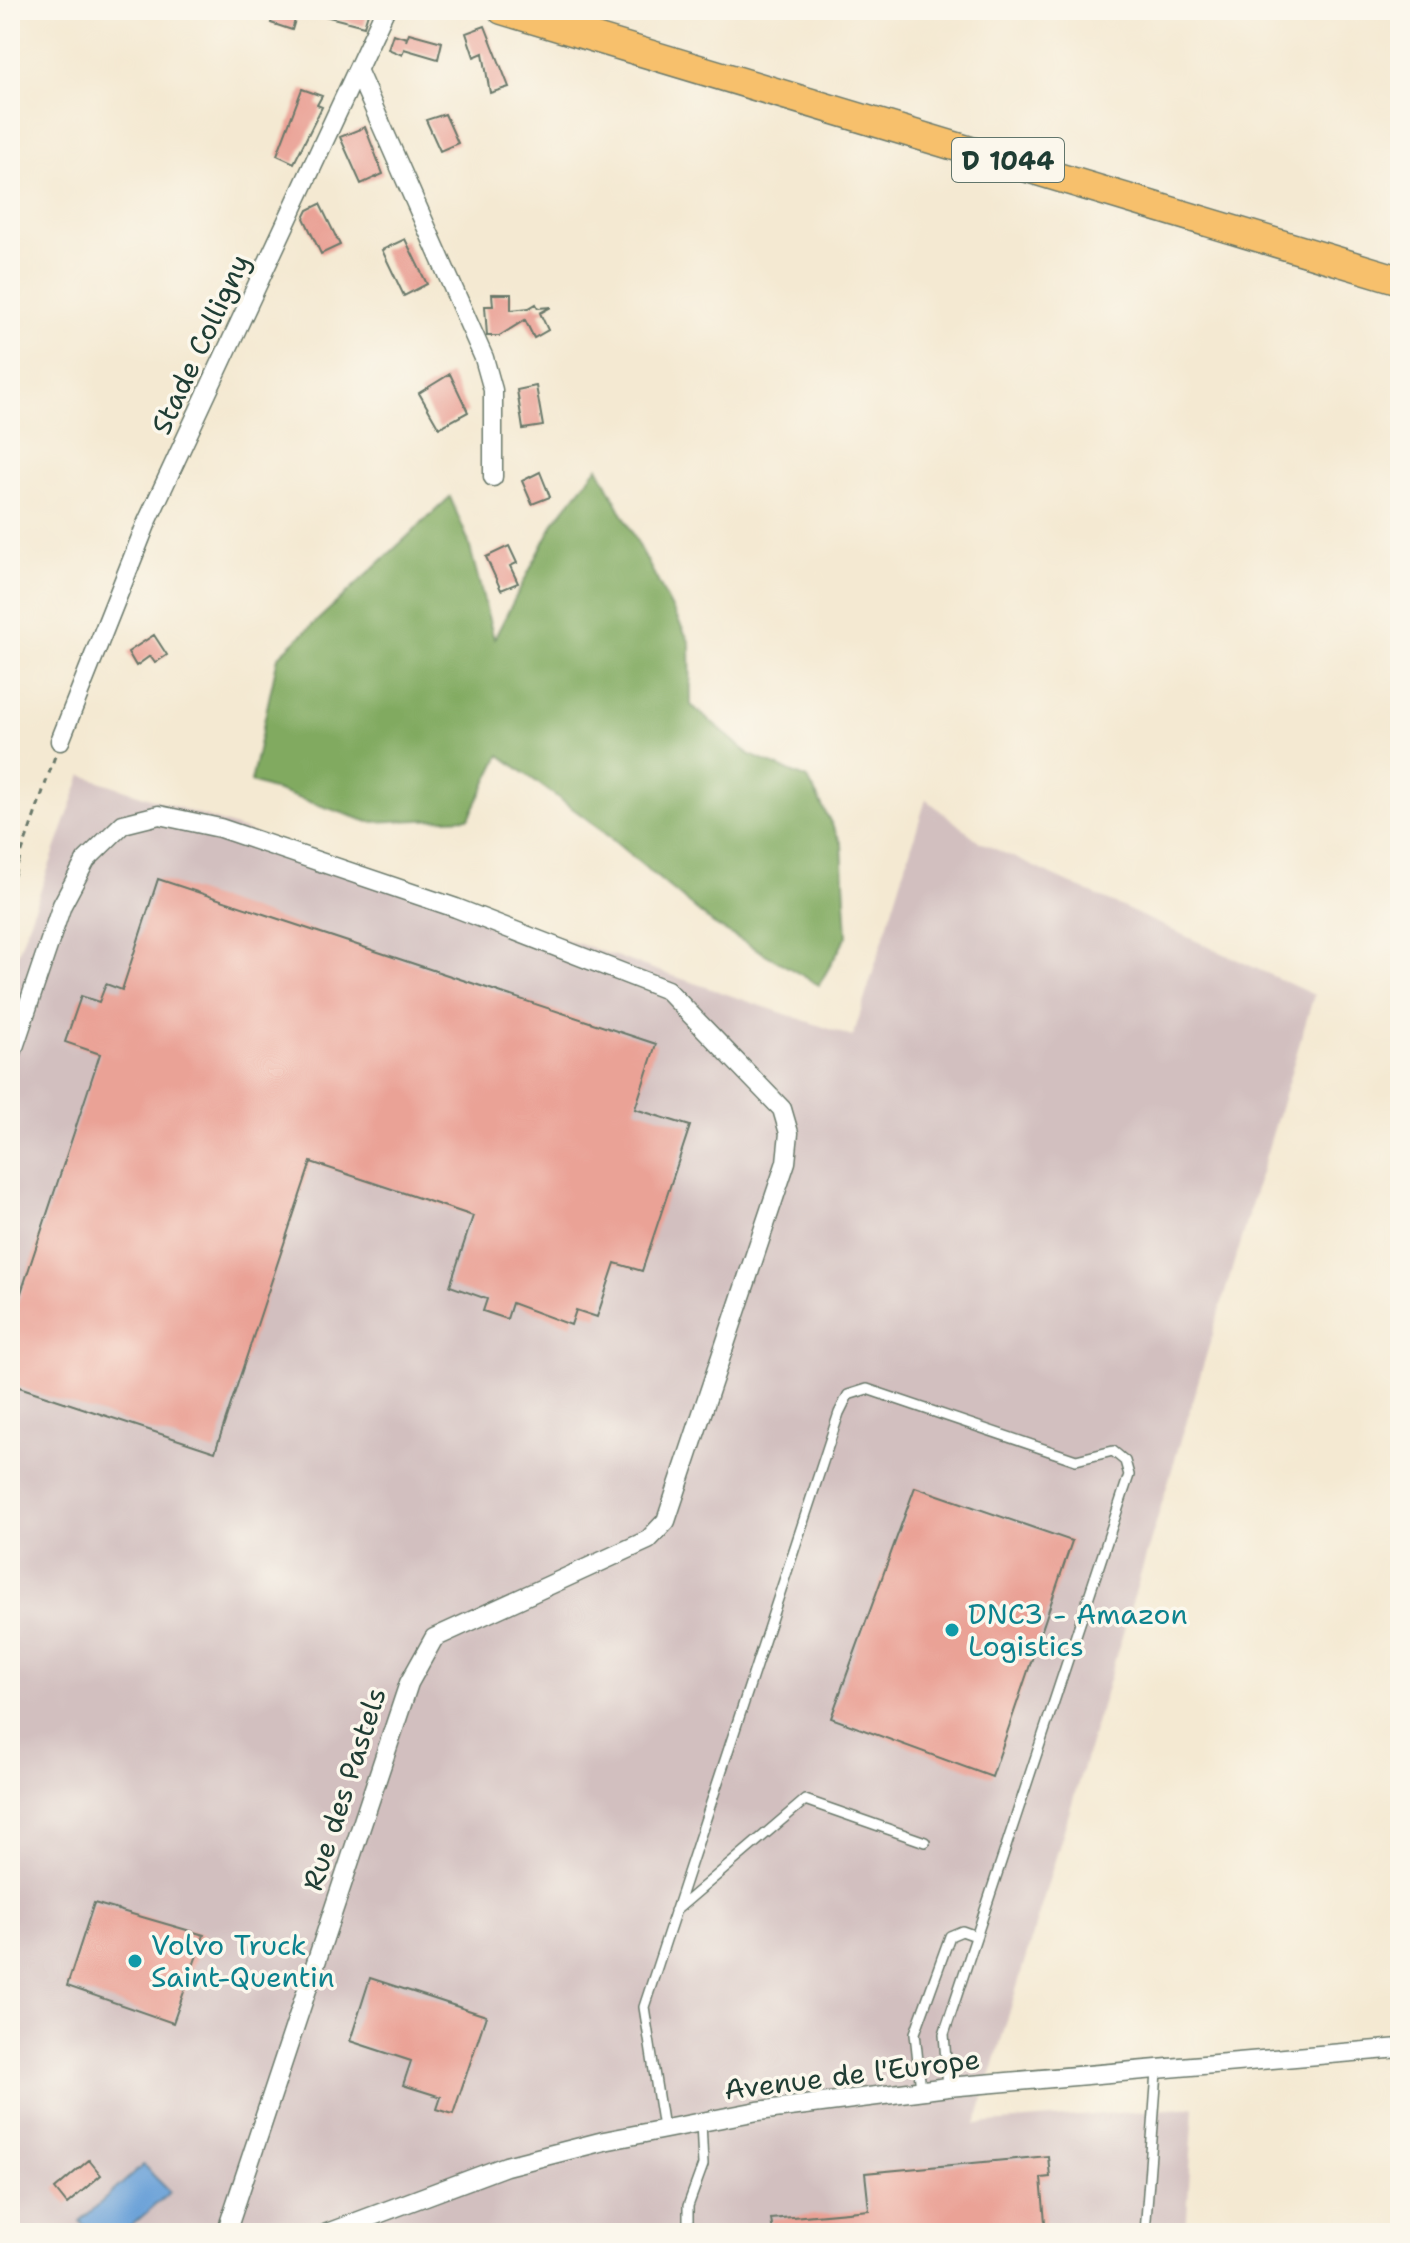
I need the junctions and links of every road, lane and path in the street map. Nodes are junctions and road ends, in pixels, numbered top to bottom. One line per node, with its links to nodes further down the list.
1 (385, 10): 3 (street, Stade Colligny)
2 (502, 10): 4 (main road, D 1044)
3 (358, 72): 5 (street); 6 (street, Stade Colligny)
4 (1400, 280)
5 (493, 477)
6 (60, 741): 7 (path)
7 (10, 887)
8 (10, 1059): 18 (street, Rue des Pastels)
9 (925, 1842): 10 (lane)
10 (673, 1914): 11 (lane); 17 (lane)
11 (976, 1936): 14 (lane); 15 (lane)
12 (1400, 2048): 13 (street, Avenue de l'Europe)
13 (1157, 2072): 14 (street, Avenue de l'Europe); 21 (lane)
14 (948, 2087): 15 (street, Avenue de l'Europe)
15 (921, 2090): 16 (street, Avenue de l'Europe)
16 (701, 2121): 17 (street, Avenue de l'Europe); 20 (lane)
17 (663, 2128): 19 (street, Avenue de l'Europe)
18 (226, 2233)
19 (327, 2233)
20 (688, 2233)
21 (1145, 2233)

